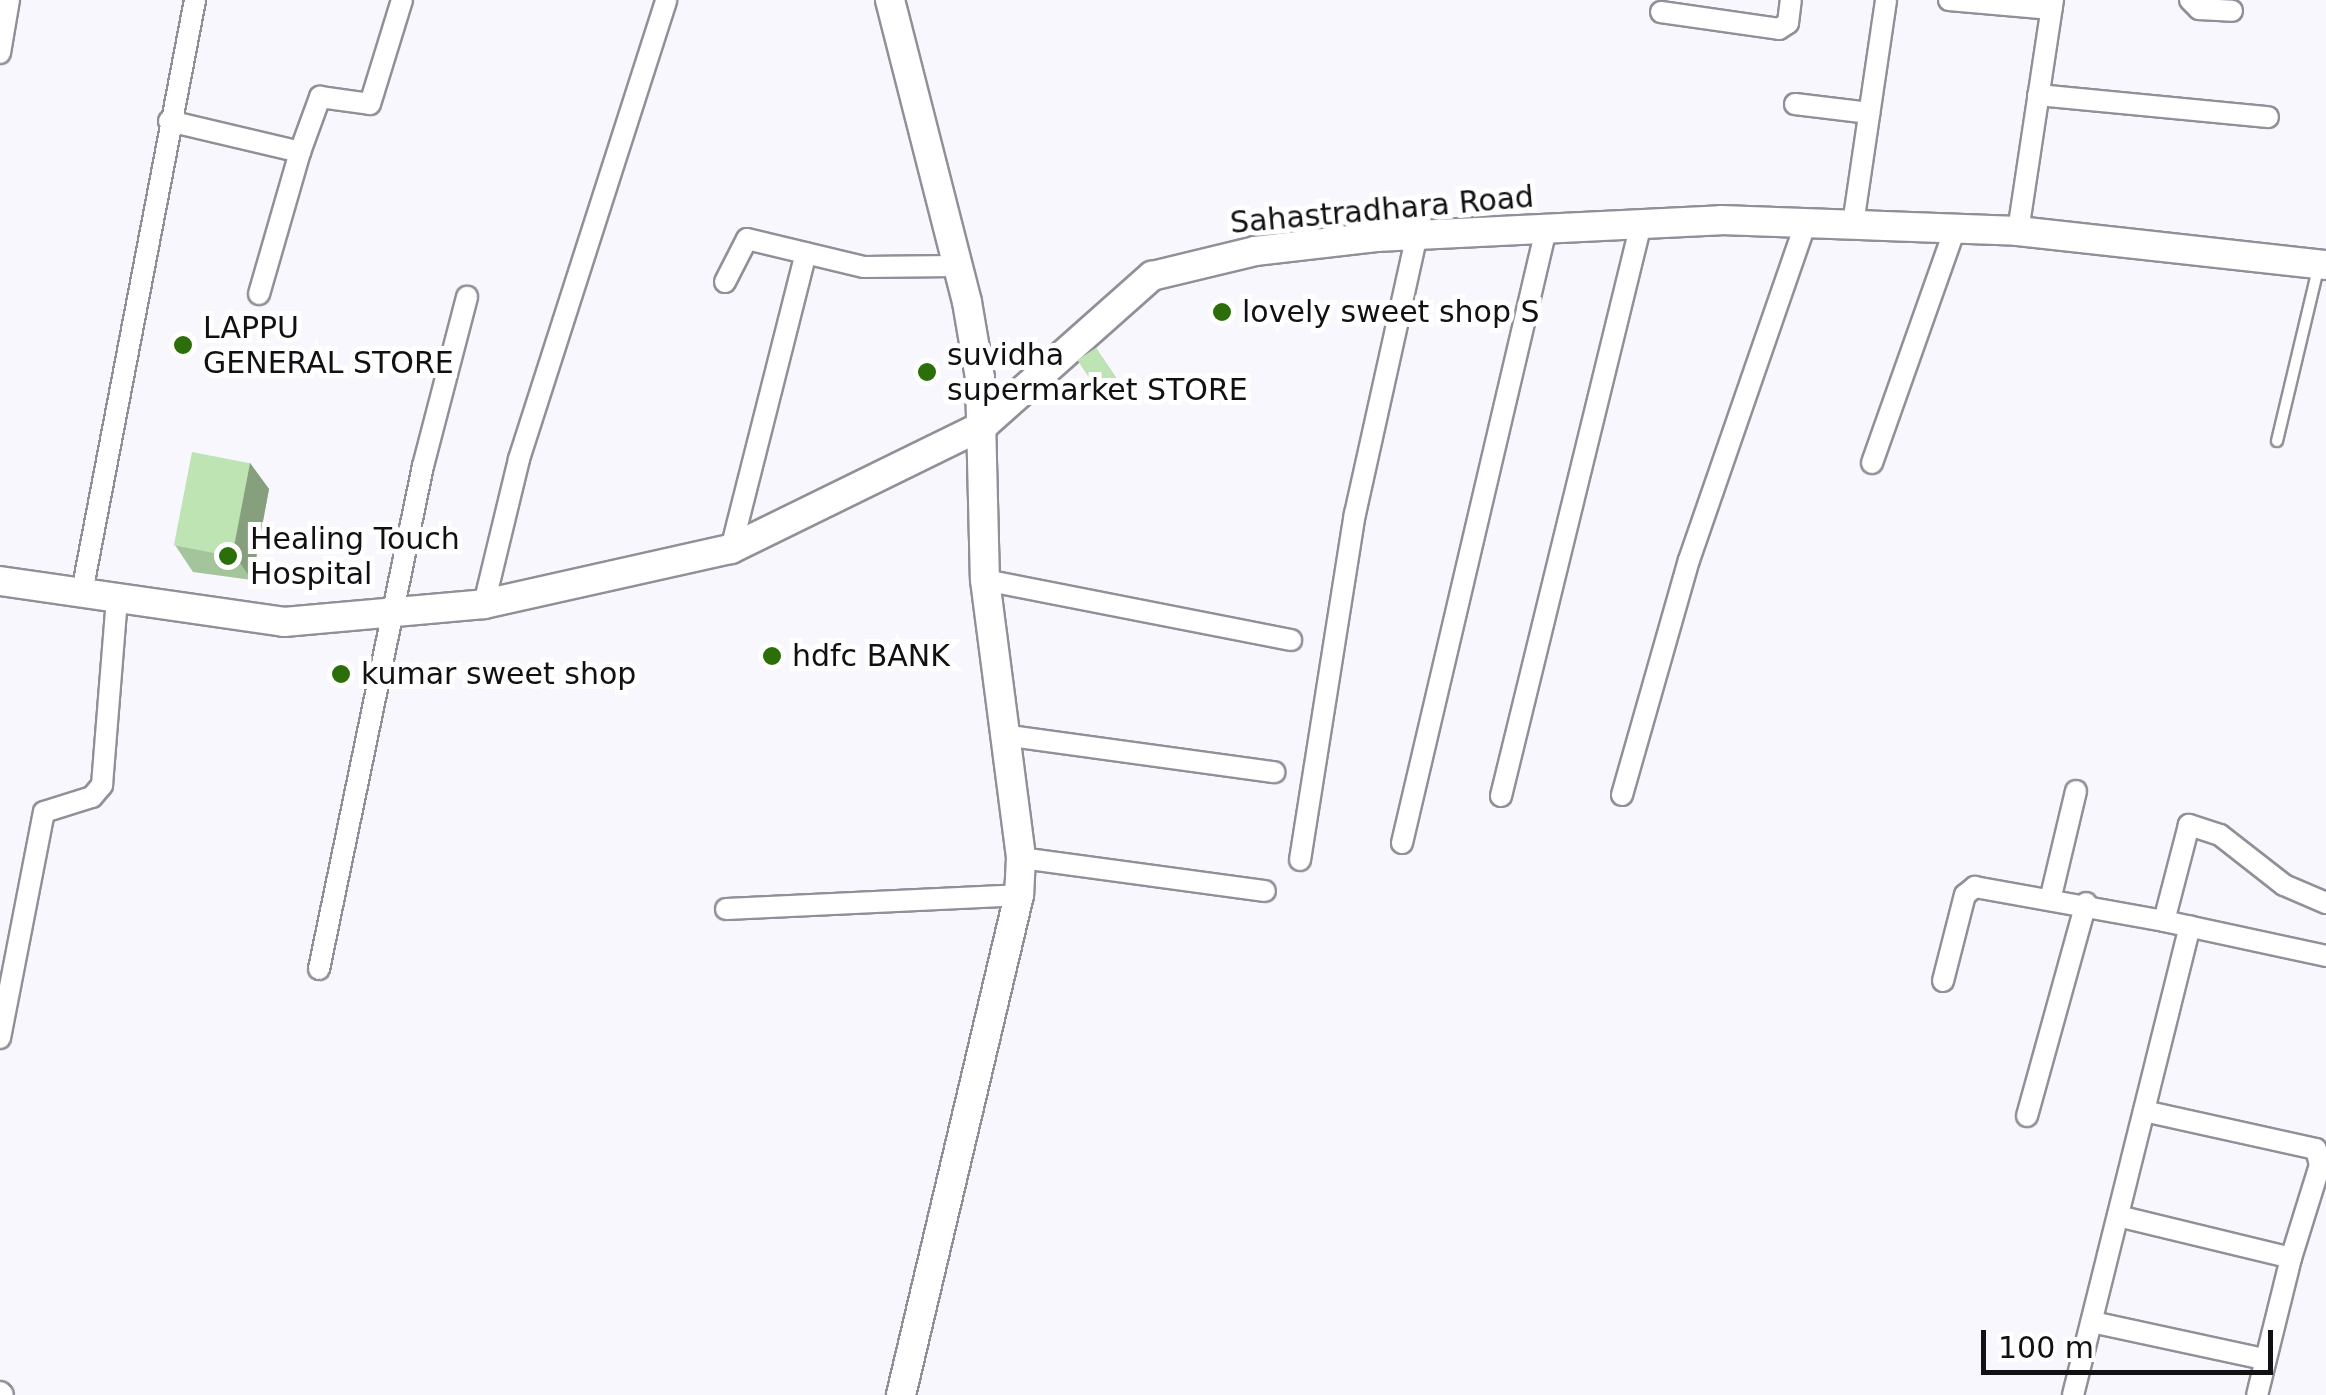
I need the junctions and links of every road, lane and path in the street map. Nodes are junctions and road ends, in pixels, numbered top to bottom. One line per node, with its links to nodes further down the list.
1 (9, 0): 13 (street)
2 (196, 0): 18 (street)
3 (402, 0): 19 (street)
4 (666, 0): 41 (street)
5 (890, 0): 29 (main road)
6 (1791, 0): 12 (street)
7 (1886, 0): 16 (street)
8 (1950, 0): 10 (street)
9 (2190, 0): 11 (street)
10 (2052, 5): 14 (street)
11 (2232, 11)
12 (1661, 12)
13 (0, 53)
14 (2038, 95): 17 (street); 25 (street)
15 (1795, 104): 16 (street)
16 (1870, 112): 22 (street)
17 (2268, 117)
18 (169, 121): 19 (street); 39 (street)
19 (300, 152): 31 (street)
20 (1806, 222): 21 (main road, Sahastradhara Road); 22 (main road, Sahastradhara Road); 47 (street)
21 (1641, 224): 24 (main road, Sahastradhara Road); 48 (street)
22 (1853, 224): 23 (main road, Sahastradhara Road)
23 (1955, 228): 25 (main road, Sahastradhara Road); 35 (street)
24 (1546, 229): 26 (main road, Sahastradhara Road); 49 (street)
25 (2018, 231): 28 (main road, Sahastradhara Road)
26 (1417, 235): 33 (main road, Sahastradhara Road); 51 (street)
27 (806, 253): 29 (street); 30 (street); 36 (street)
28 (2323, 264): 34 (lane)
29 (955, 266): 33 (main road)
30 (725, 282)
31 (259, 294)
32 (467, 297): 42 (street)
33 (984, 424): 36 (main road, Sahastradhara Road); 37 (main road)
34 (2277, 441)
35 (1872, 463)
36 (732, 549): 41 (main road, Sahastradhara Road)
37 (985, 580): 43 (street); 44 (main road)
38 (0, 582): 39 (main road, Sahastradhara Road)
39 (82, 592): 40 (main road, Sahastradhara Road)
40 (116, 597): 42 (main road, Sahastradhara Road); 63 (street)
41 (484, 604): 42 (main road, Sahastradhara Road)
42 (395, 616): 61 (street)
43 (1292, 640)
44 (1004, 735): 45 (street); 50 (main road)
45 (1274, 772)
46 (2076, 792): 54 (street)
47 (1622, 795)
48 (1501, 796)
49 (1402, 843)
50 (1021, 858): 52 (street); 53 (main road)
51 (1300, 860)
52 (1265, 891)
53 (1019, 895): 57 (street); 70 (main road)
54 (2050, 896): 55 (street); 62 (street)
55 (2086, 904): 58 (street); 65 (street)
56 (2326, 904): 58 (street)
57 (726, 909)
58 (2164, 921): 59 (street)
59 (2190, 926): 60 (street); 64 (street)
60 (2326, 956)
61 (320, 970)
62 (1943, 981)
63 (0, 1038)
64 (2144, 1111): 66 (street); 67 (street)
65 (2027, 1116)
66 (2118, 1216): 67 (street); 68 (street)
67 (2291, 1258): 69 (street)
68 (2092, 1322): 69 (street); 71 (street)
69 (2263, 1358): 72 (street)
70 (901, 1395)
71 (2073, 1395)
72 (2256, 1395)

